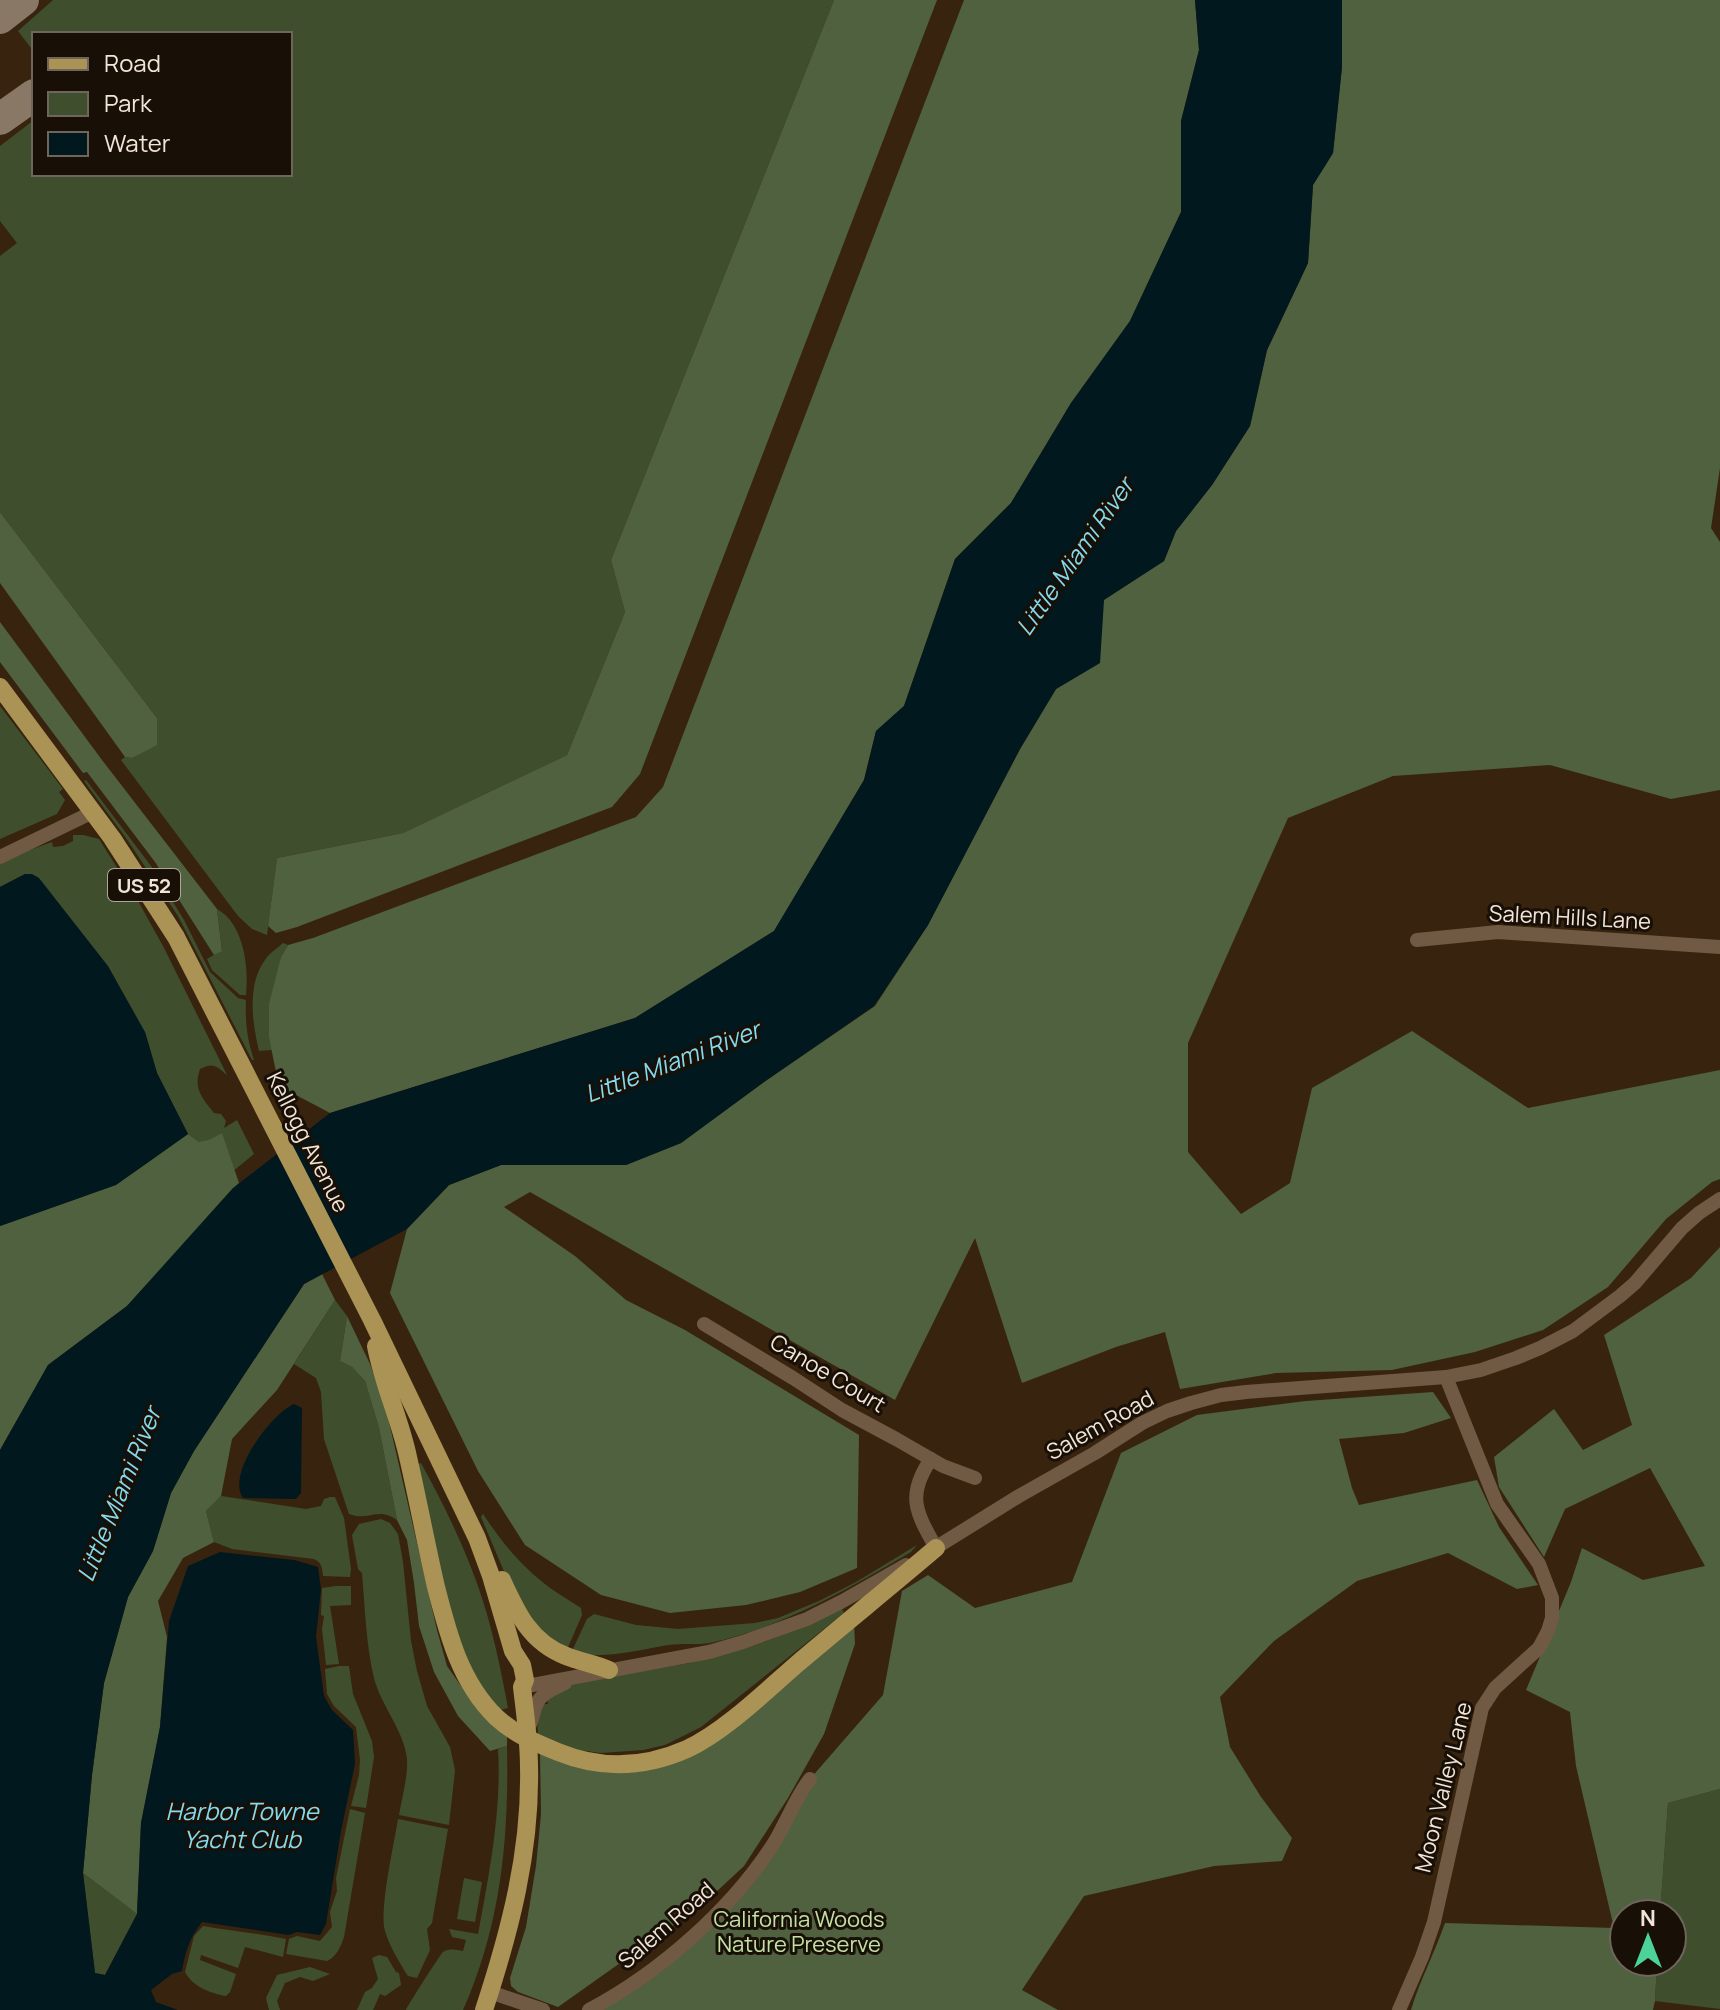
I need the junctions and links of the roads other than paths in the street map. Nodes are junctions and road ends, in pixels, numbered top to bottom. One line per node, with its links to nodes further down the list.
1 (0, 687): 2 (main road, Kellogg Avenue / US 52)
2 (93, 812): 3 (street); 7 (main road, Kellogg Avenue / US 52)
3 (0, 857)
4 (1417, 940): 5 (street, Salem Hills Lane)
5 (1720, 947)
6 (1720, 1199): 9 (street, Salem Road)
7 (372, 1320): 12 (main road, Kellogg Avenue / US 52); 13 (main road)
8 (704, 1324): 10 (street, Canoe Court)
9 (1446, 1377): 13 (street, Salem Road); 22 (street, Moon Valley Lane)
10 (931, 1459): 11 (street, Canoe Court); 13 (street)
11 (975, 1478)
12 (477, 1538): 14 (main road); 16 (main road, Kellogg Avenue / US 52)
13 (936, 1548): 14 (street, Salem Road)
14 (609, 1670): 15 (street, Salem Road)
15 (580, 1676): 16 (street, Salem Road); 17 (street, Salem Road)
16 (522, 1687): 17 (main road, Kellogg Avenue / US 52)
17 (526, 1729): 19 (main road, Kellogg Avenue / US 52)
18 (810, 1779): 21 (street, Salem Road)
19 (487, 2001): 20 (street)
20 (543, 2010)
21 (589, 2010)
22 (1399, 2010)

